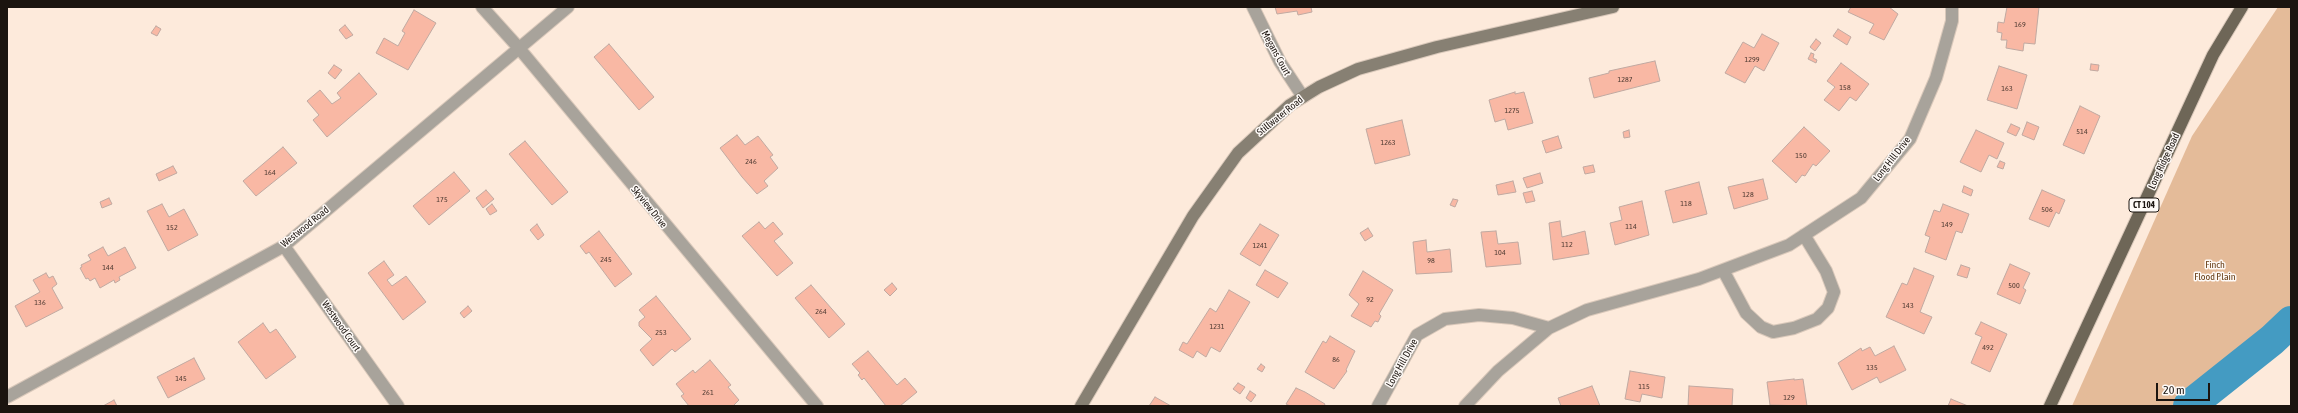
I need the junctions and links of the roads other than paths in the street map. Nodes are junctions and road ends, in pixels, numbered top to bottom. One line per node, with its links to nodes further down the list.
1 (482, 7): 7 (street, Skyview Drive)
2 (568, 7): 7 (street, Westwood Road)
3 (1253, 7): 8 (street, Megans Court)
4 (1613, 7): 8 (main road, Stillwater Road)
5 (1952, 7): 9 (street, Long Hill Drive)
6 (2242, 7): 19 (main road, Long Ridge Road / CT 104)
7 (518, 47): 10 (street, Westwood Road); 15 (street, Skyview Drive)
8 (1303, 97): 16 (main road, Stillwater Road)
9 (1804, 235): 11 (street, Long Hill Drive); 11 (street)
10 (284, 246): 13 (street, Westwood Road); 14 (street, Westwood Court)
11 (1723, 270): 12 (street, Long Hill Drive)
12 (1549, 328): 17 (street, Long Hill Drive); 18 (street, Long Hill Drive)
13 (7, 397)
14 (398, 406)
15 (817, 406)
16 (1081, 406)
17 (1378, 406)
18 (1465, 406)
19 (2050, 406)

